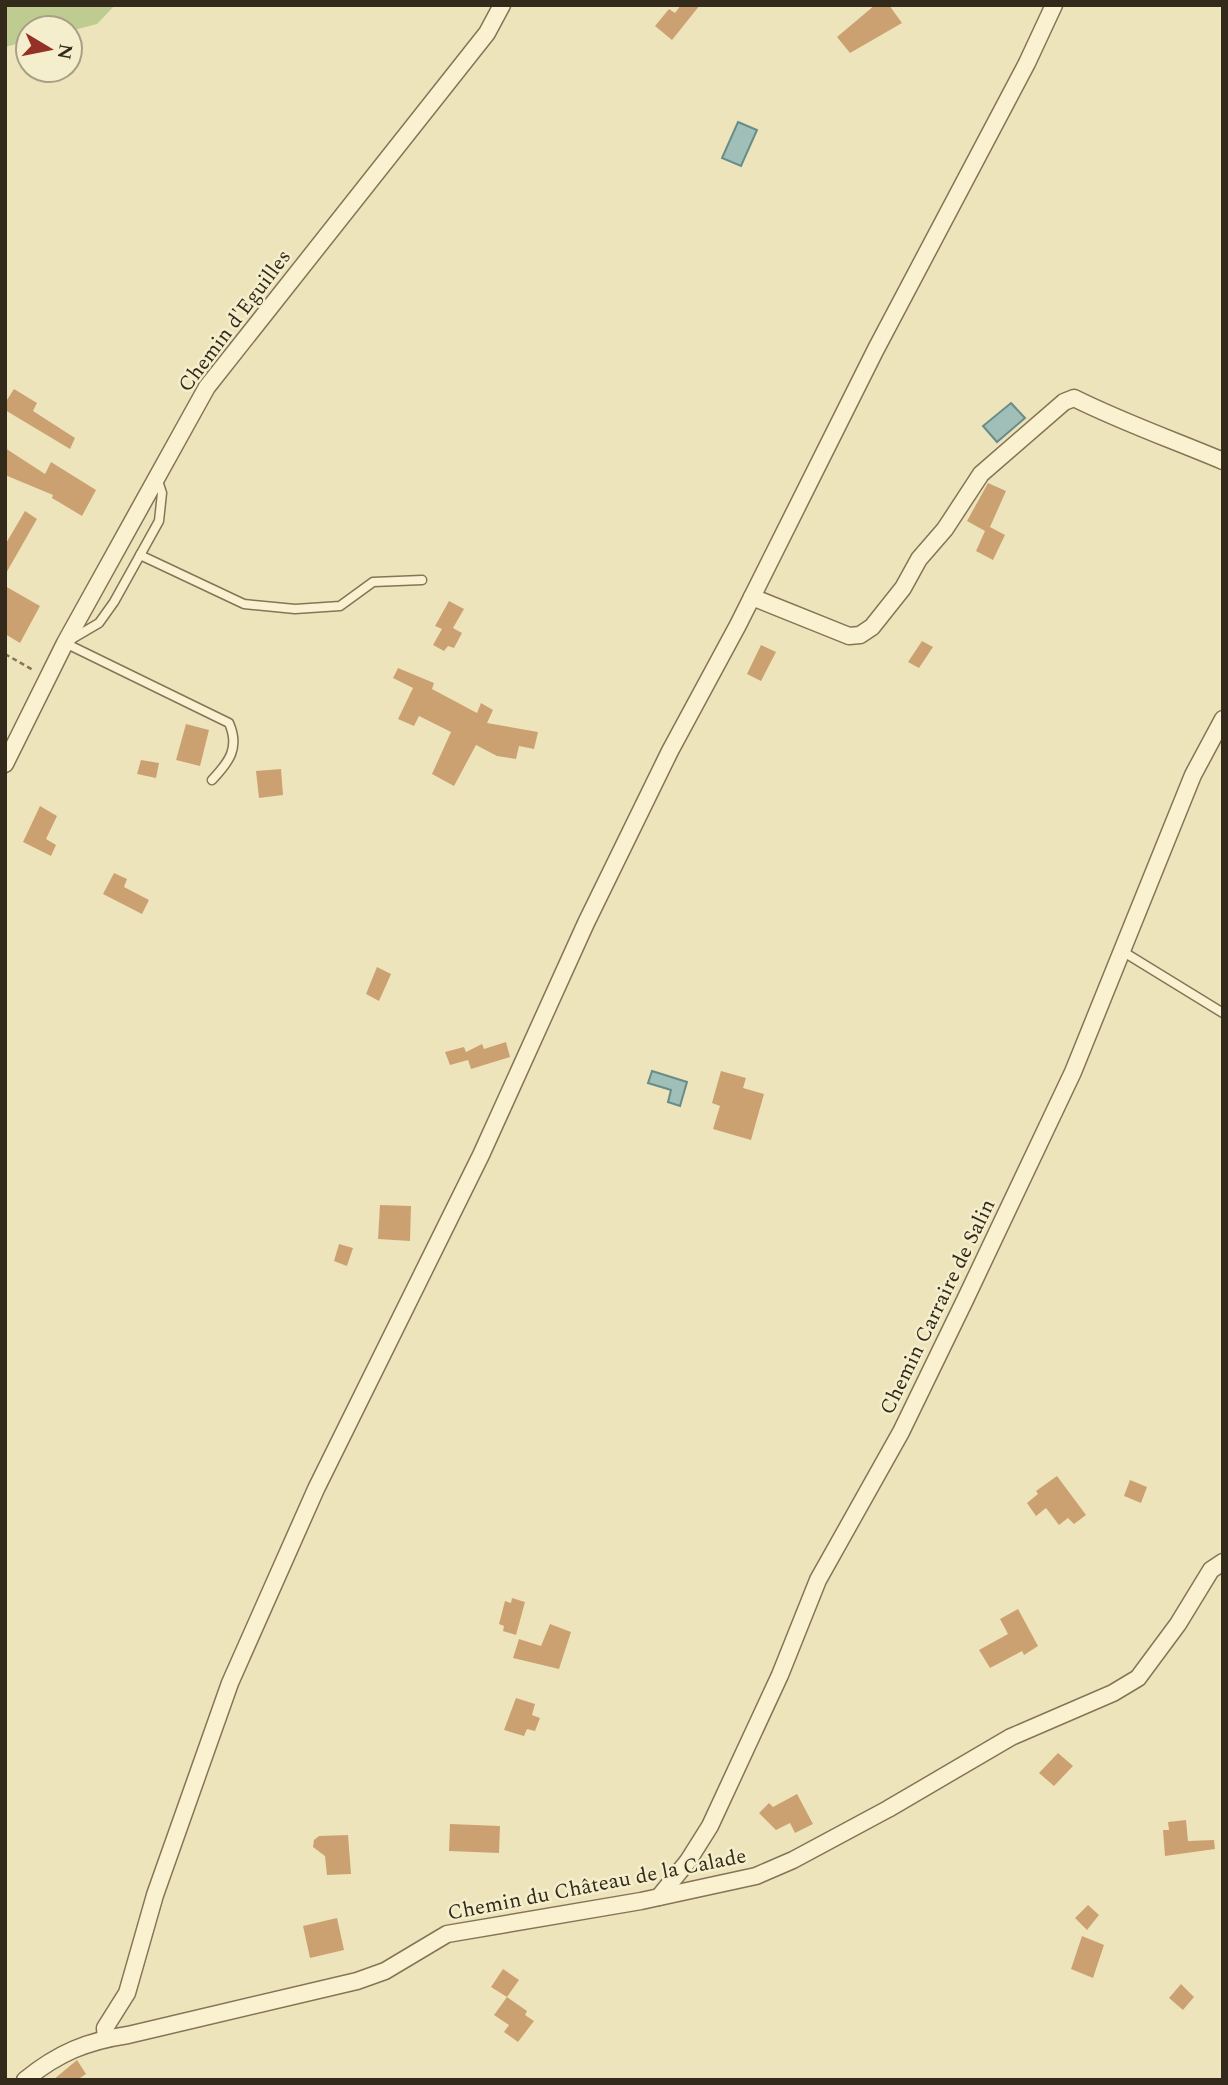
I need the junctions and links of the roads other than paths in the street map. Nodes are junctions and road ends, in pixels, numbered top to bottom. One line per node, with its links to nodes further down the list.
1 (502, 5): 4 (street, Chemin d'Eguilles)
2 (1054, 5): 7 (street)
3 (1223, 461): 7 (street)
4 (157, 478): 5 (lane); 8 (street, Chemin d'Eguilles)
5 (140, 555): 6 (lane); 8 (lane)
6 (422, 580)
7 (752, 597): 16 (street)
8 (65, 643): 10 (street, Chemin d'Eguilles); 11 (lane)
9 (1223, 719): 12 (street, Chemin Carraire de Salin)
10 (5, 764)
11 (212, 780)
12 (1122, 951): 13 (lane); 15 (street, Chemin Carraire de Salin)
13 (1223, 1013)
14 (1223, 1562): 15 (street, Chemin du Château de la Calade)
15 (659, 1897): 16 (street, Chemin du Château de la Calade)
16 (106, 2039): 17 (street, Chemin du Château de la Calade)
17 (25, 2080)

